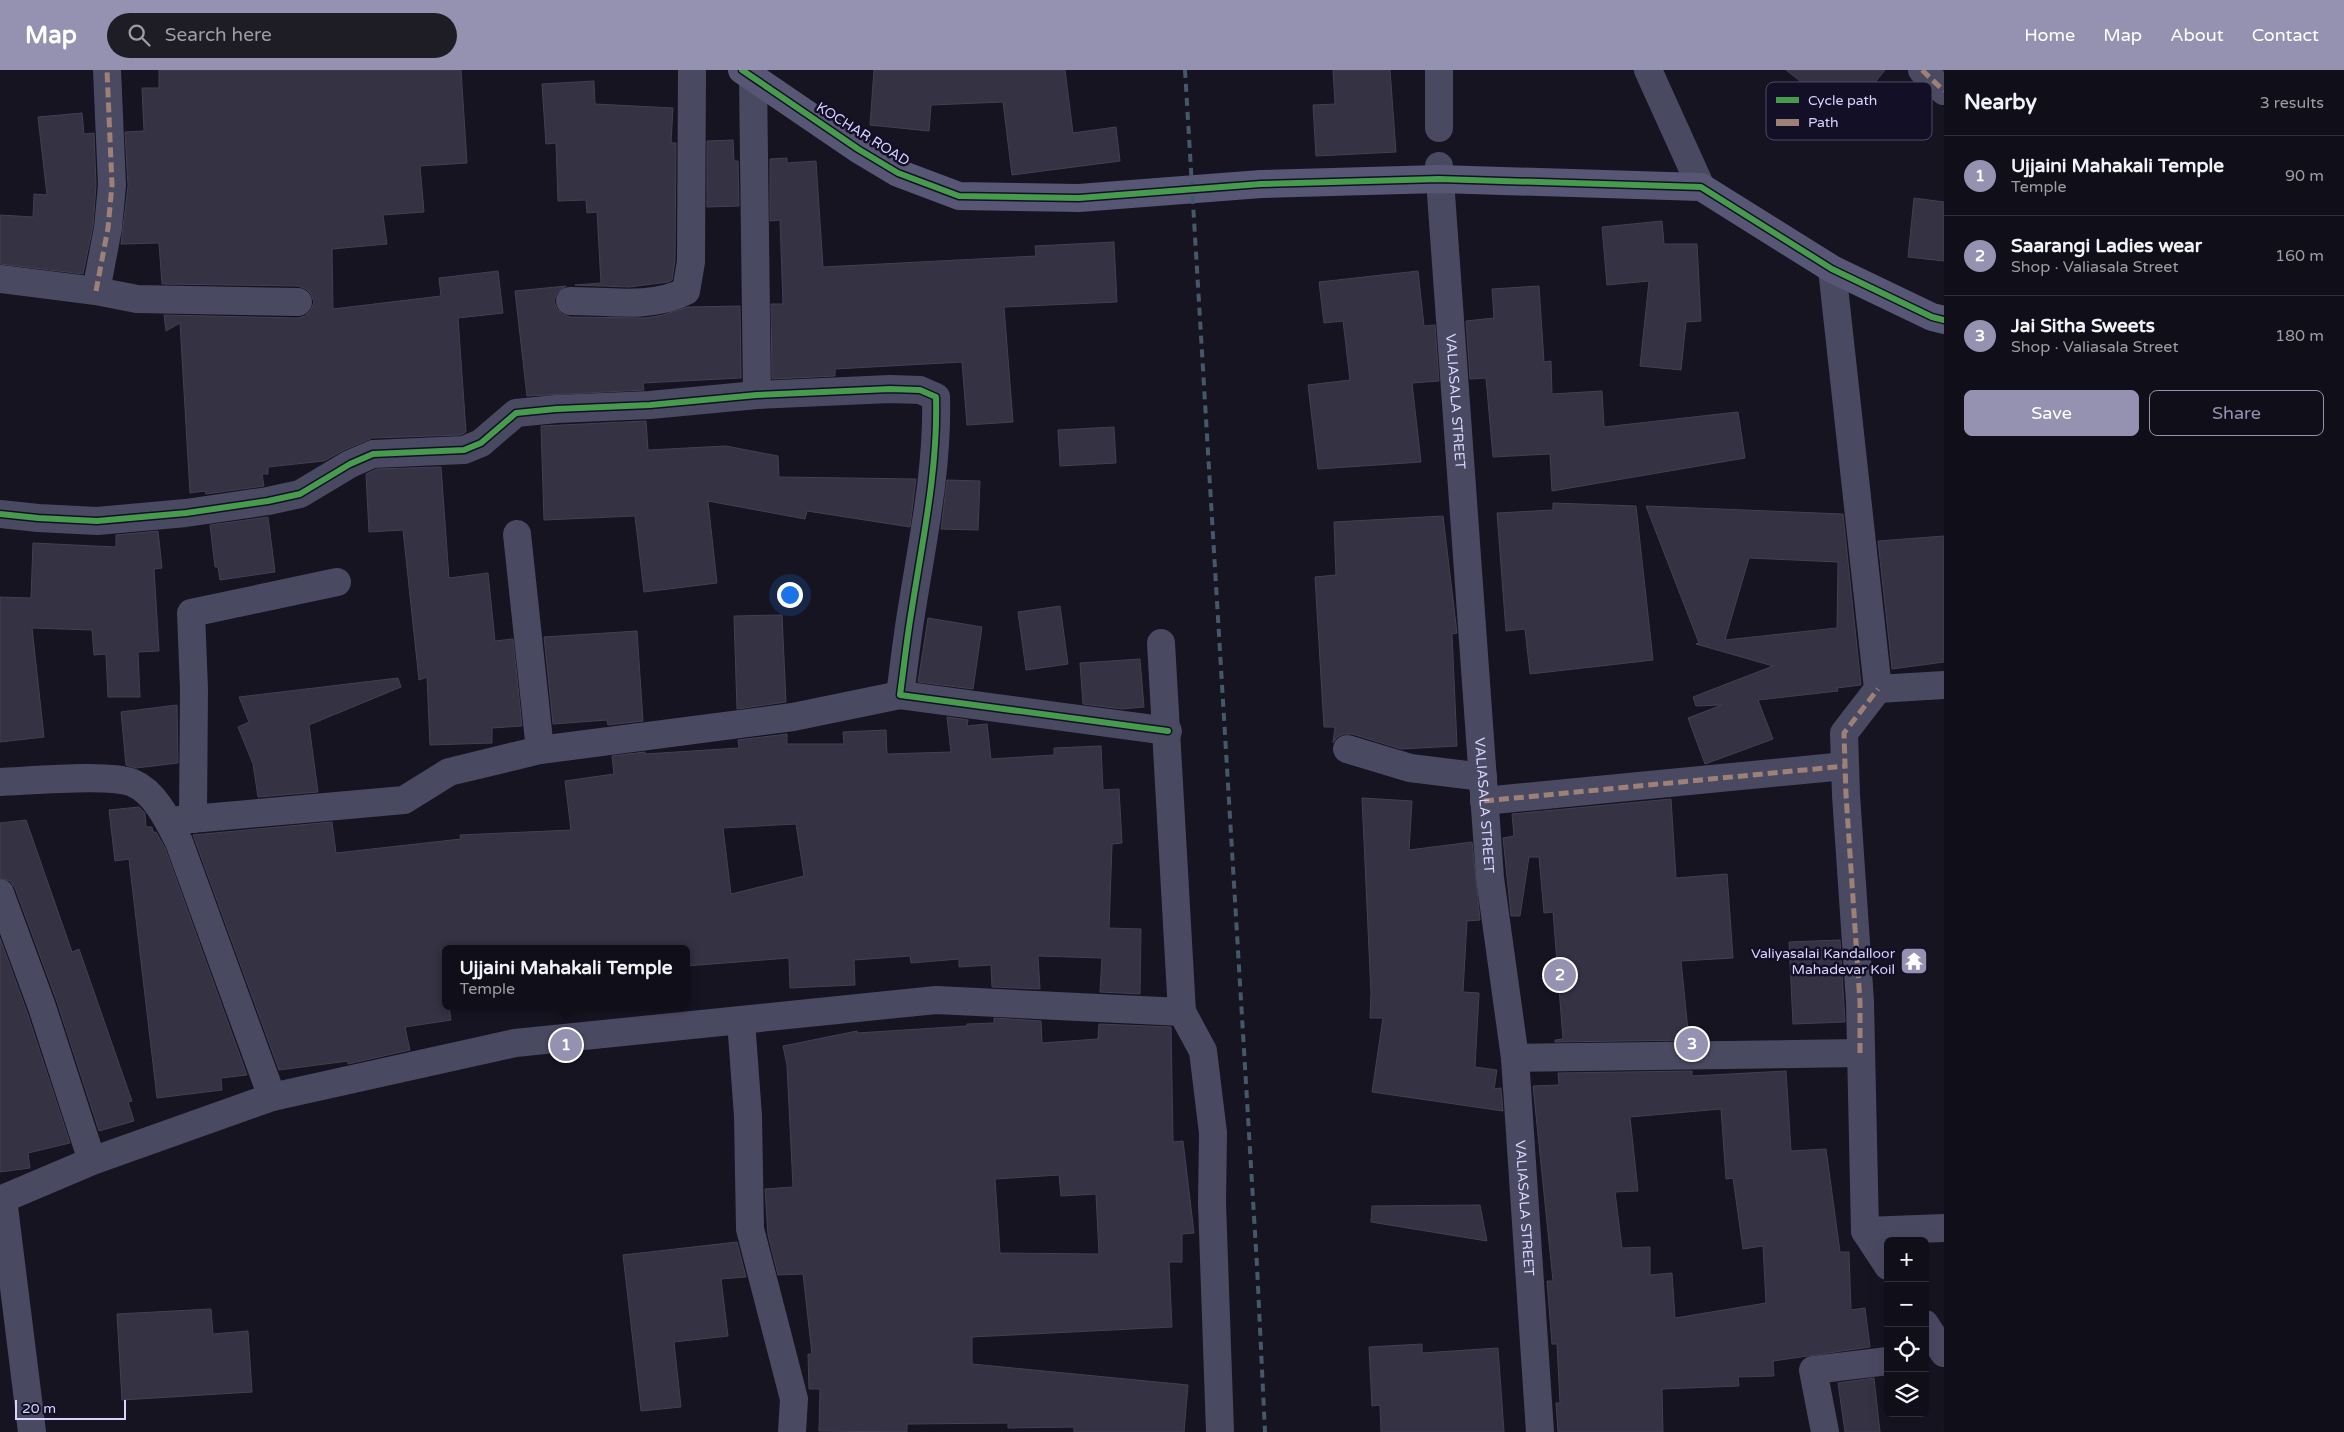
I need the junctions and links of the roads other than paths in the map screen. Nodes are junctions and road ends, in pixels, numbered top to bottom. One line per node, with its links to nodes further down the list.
1 (107, 70): 13 (street)
2 (692, 70): 14 (street)
3 (1440, 70): 8 (street)
4 (1648, 70): 10 (street)
5 (1922, 70): 7 (street)
6 (748, 73): 9 (street, KOCHAR ROAD); 17 (street)
7 (1944, 91)
8 (1439, 128)
9 (1439, 172): 10 (street, KOCHAR ROAD); 30 (street, VALIASALA STREET)
10 (1701, 187): 11 (street)
11 (1832, 269): 16 (street); 23 (street)
12 (0, 279): 13 (street)
13 (96, 291): 15 (street)
14 (570, 301)
15 (298, 302)
16 (1944, 320)
17 (757, 395): 18 (street); 24 (street)
18 (0, 514)
19 (516, 534): 27 (street)
20 (337, 582): 31 (street)
21 (1161, 643): 25 (street)
22 (1944, 685): 23 (street)
23 (1878, 689): 28 (street)
24 (900, 695): 25 (street); 27 (street)
25 (1168, 730): 33 (street)
26 (1347, 749): 30 (street)
27 (540, 750): 31 (street)
28 (1845, 766): 30 (street); 35 (street)
29 (0, 782): 31 (street)
30 (1484, 789): 36 (street, VALIASALA STREET)
31 (181, 820): 37 (street)
32 (0, 893): 38 (street)
33 (1182, 1012): 34 (street); 49 (street)
34 (741, 1021): 37 (street); 48 (street)
35 (1860, 1053): 36 (street); 41 (street)
36 (1515, 1058): 50 (street, VALIASALA STREET)
37 (272, 1097): 38 (street)
38 (92, 1161): 39 (street)
39 (1, 1199): 47 (street)
40 (1944, 1228): 41 (street)
41 (1865, 1231): 42 (street)
42 (1884, 1260)
43 (1927, 1327): 44 (street)
44 (1944, 1354): 45 (street)
45 (1929, 1356)
46 (1884, 1361): 51 (street)
47 (32, 1432)
48 (792, 1432)
49 (1220, 1432)
50 (1540, 1432)
51 (1826, 1432)

